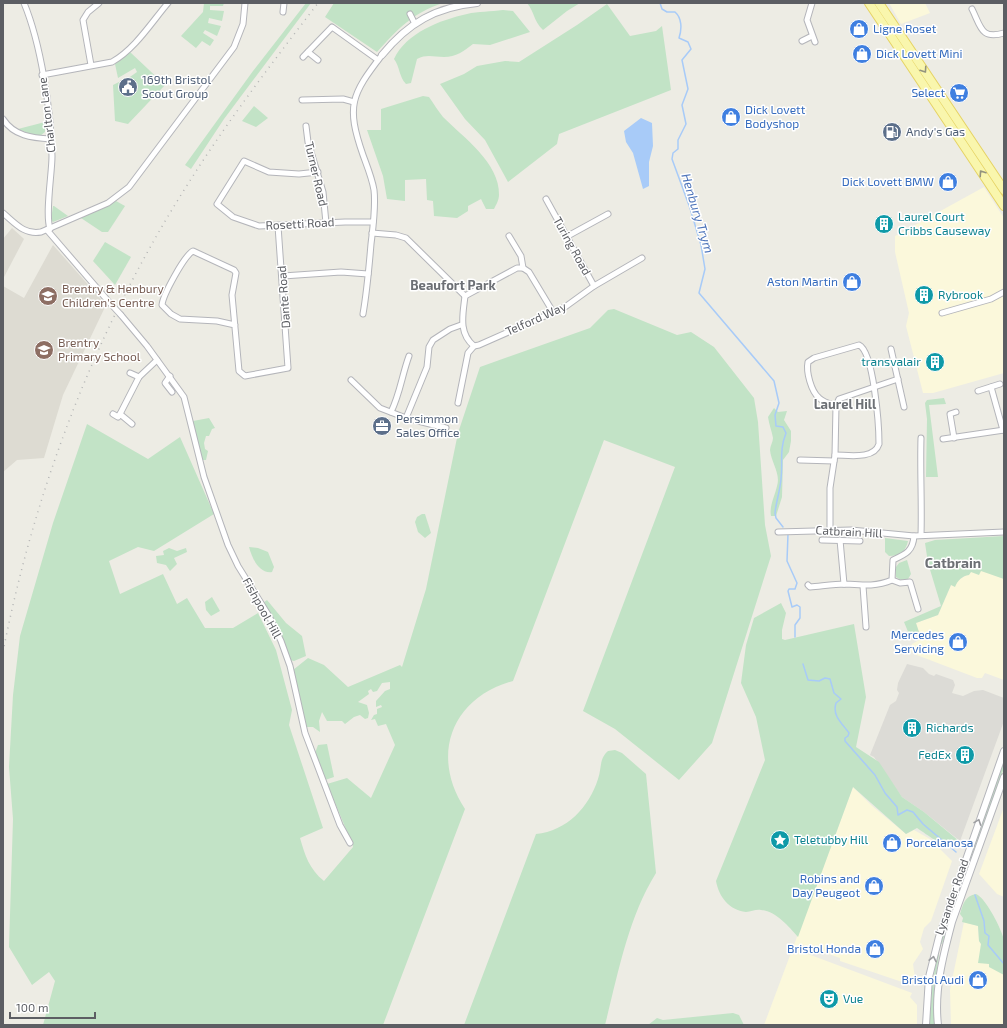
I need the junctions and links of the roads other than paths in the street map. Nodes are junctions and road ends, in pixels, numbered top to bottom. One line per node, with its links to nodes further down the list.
1 (24, 3): 23 (street, Charlton Lane)
2 (99, 3): 22 (street)
3 (168, 3): 22 (street)
4 (245, 3): 38 (street)
5 (284, 3): 11 (street)
6 (477, 3): 13 (street)
7 (812, 3): 15 (street)
8 (869, 3): 32 (main road, one-way to 8)
9 (879, 3): 30 (main road, one-way to 30)
10 (972, 9): 14 (street)
11 (284, 12)
12 (410, 14): 13 (street)
13 (414, 24): 20 (street)
14 (1004, 33)
15 (812, 36): 16 (street); 17 (street)
16 (802, 41)
17 (815, 42)
18 (308, 52): 19 (street); 20 (street); 21 (street)
19 (303, 57)
20 (380, 58): 25 (street)
21 (318, 60)
22 (91, 65): 23 (street)
23 (42, 75): 28 (street, Charlton Lane)
24 (302, 100): 25 (street)
25 (354, 102): 35 (street)
26 (3, 119): 28 (street)
27 (306, 126): 29 (street, Turner Road)
28 (51, 139): 38 (street, Charlton Lane)
29 (318, 172): 36 (street, Turner Road); 37 (street, Rosetti Road)
30 (1004, 190)
31 (546, 200): 41 (street, Turing Road)
32 (1004, 206)
33 (3, 213): 38 (street)
34 (608, 214): 41 (street)
35 (373, 222): 36 (street, Rosetti Road); 39 (street)
36 (326, 223): 37 (street, Rosetti Road)
37 (278, 226): 45 (street, Dante Road)
38 (48, 229): 57 (street, Fishpool Hill, bridge)
39 (372, 233): 44 (street); 48 (street)
40 (509, 236): 43 (street)
41 (566, 237): 46 (street, Turing Road)
42 (642, 258): 46 (street, Turing Road)
43 (523, 268): 48 (street); 49 (street)
44 (368, 274): 45 (street); 51 (street)
45 (283, 276): 52 (street, Dante Road)
46 (594, 286): 49 (street, Telford Way)
47 (1004, 292): 50 (street)
48 (465, 296): 53 (street)
49 (553, 312): 54 (street, Telford Way)
50 (942, 313)
51 (362, 314)
52 (234, 325): 52 (street)
53 (461, 325): 54 (street); 75 (street)
54 (474, 346): 68 (street)
55 (891, 349): 61 (street)
56 (409, 356): 71 (street)
57 (157, 360): 59 (street, Fishpool Hill); 60 (street)
58 (130, 373): 60 (street)
59 (170, 376): 67 (street); 101 (street, Fishpool Hill)
60 (139, 378): 74 (street)
61 (898, 379): 64 (street); 70 (street)
62 (351, 380): 71 (street)
63 (1000, 384): 65 (street)
64 (874, 386): 69 (street); 69 (street); 82 (street)
65 (991, 387): 66 (street); 78 (street)
66 (978, 391)
67 (172, 392)
68 (458, 403)
69 (836, 406): 82 (street)
70 (904, 407)
71 (391, 412): 75 (street)
72 (956, 412): 80 (street)
73 (113, 414): 74 (street)
74 (120, 414): 76 (street)
75 (406, 418): 77 (street)
76 (132, 424)
77 (446, 428)
78 (1004, 430): 80 (street)
79 (921, 438): 89 (street)
80 (954, 438): 81 (street)
81 (943, 439)
82 (835, 455): 84 (street)
83 (800, 460): 84 (street)
84 (834, 461): 85 (street)
85 (830, 529): 86 (street, Catbrain Hill); 88 (street, Catbrain Hill)
86 (778, 532)
87 (1004, 532): 89 (street, Catbrain Hill)
88 (914, 536): 89 (street, Catbrain Hill); 93 (street)
89 (921, 536)
90 (822, 540): 91 (street)
91 (840, 540): 92 (street); 94 (street)
92 (860, 541)
93 (892, 580): 96 (street); 97 (street)
94 (844, 584): 95 (street); 96 (street)
95 (808, 585)
96 (863, 586): 98 (street)
97 (918, 609)
98 (866, 627)
99 (1004, 751): 102 (street, Lysander Road, one-way to 99)
100 (1004, 777): 103 (street, Lysander Road)
101 (350, 843)
102 (926, 1025)
103 (938, 1025)

